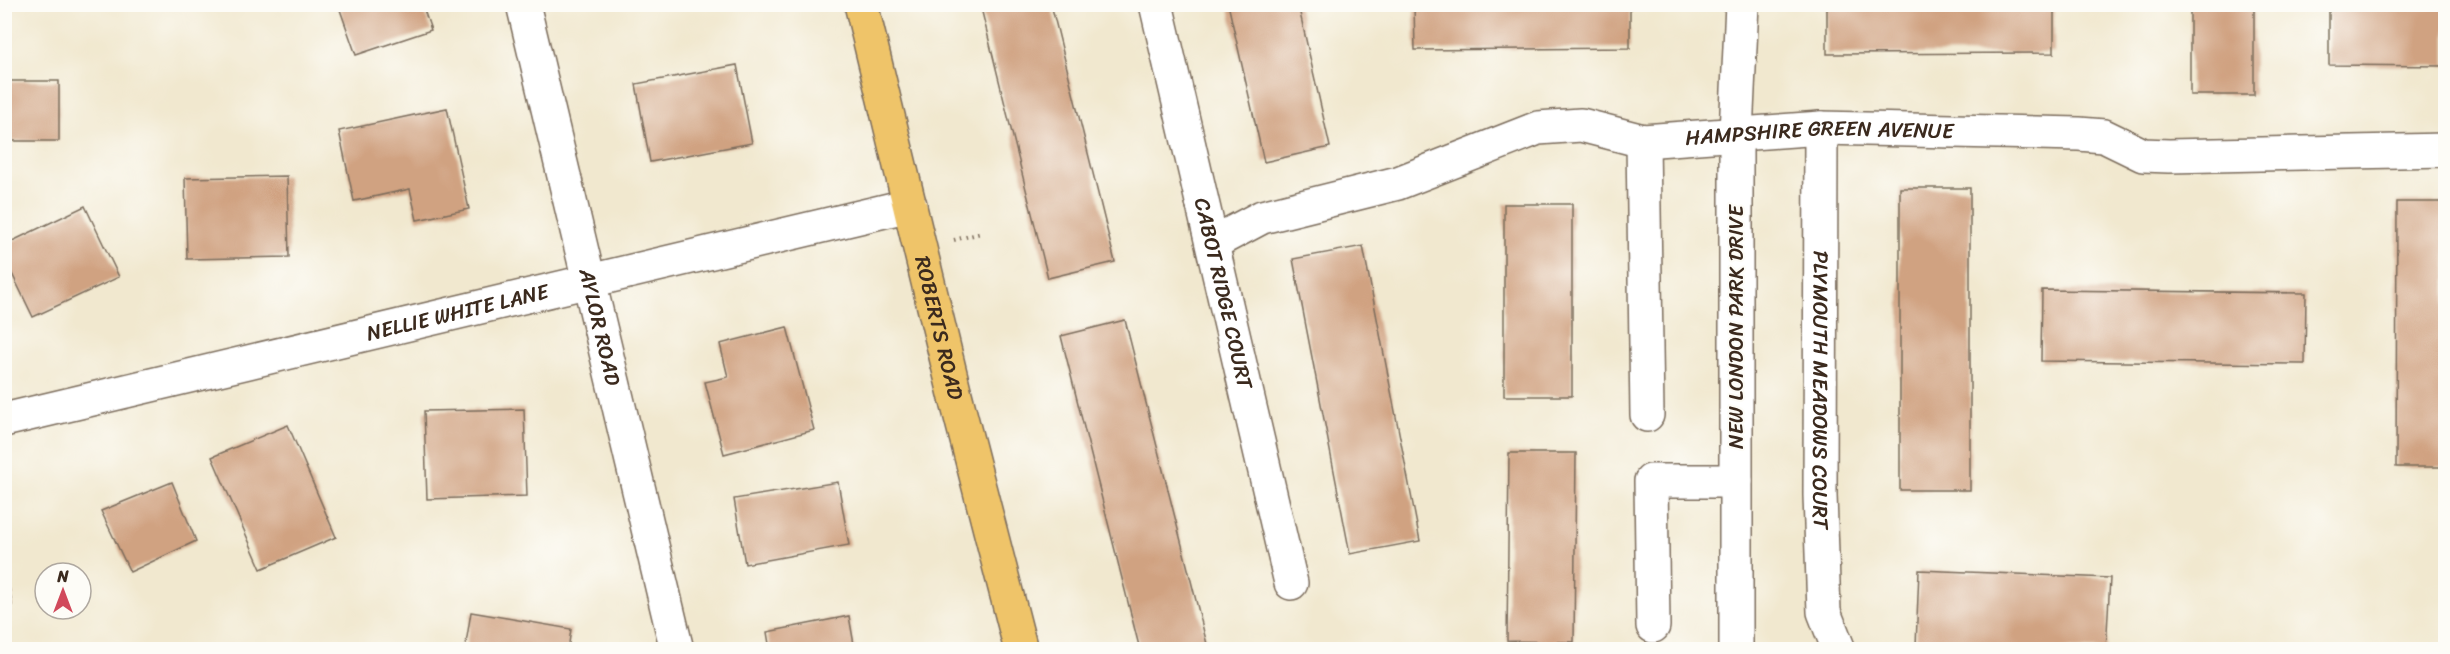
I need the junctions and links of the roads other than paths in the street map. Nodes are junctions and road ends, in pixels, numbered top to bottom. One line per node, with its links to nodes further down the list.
1 (523, 4): 11 (street, AYLOR ROAD)
2 (861, 4): 9 (main road, ROBERTS ROAD)
3 (1156, 4): 10 (street, CABOT RIDGE COURT)
4 (1742, 4): 6 (street, NEW LONDON PARK DRIVE)
5 (1821, 128): 6 (street, HAMPSHIRE GREEN AVENUE); 8 (street, HAMPSHIRE GREEN AVENUE); 20 (street, PLYMOUTH MEADOWS COURT)
6 (1736, 133): 7 (street, HAMPSHIRE GREEN AVENUE); 14 (street, NEW LONDON PARK DRIVE)
7 (1643, 141): 10 (street, HAMPSHIRE GREEN AVENUE); 12 (street)
8 (2445, 150)
9 (910, 205): 11 (street, NELLIE WHITE LANE); 18 (main road, ROBERTS ROAD)
10 (1213, 243): 15 (street, CABOT RIDGE COURT)
11 (589, 280): 13 (street, NELLIE WHITE LANE); 17 (street, AYLOR ROAD)
12 (1647, 416)
13 (4, 420)
14 (1736, 481): 16 (street); 19 (street, NEW LONDON PARK DRIVE)
15 (1291, 583)
16 (1653, 626)
17 (677, 650)
18 (1021, 650)
19 (1736, 650)
20 (1839, 650)

